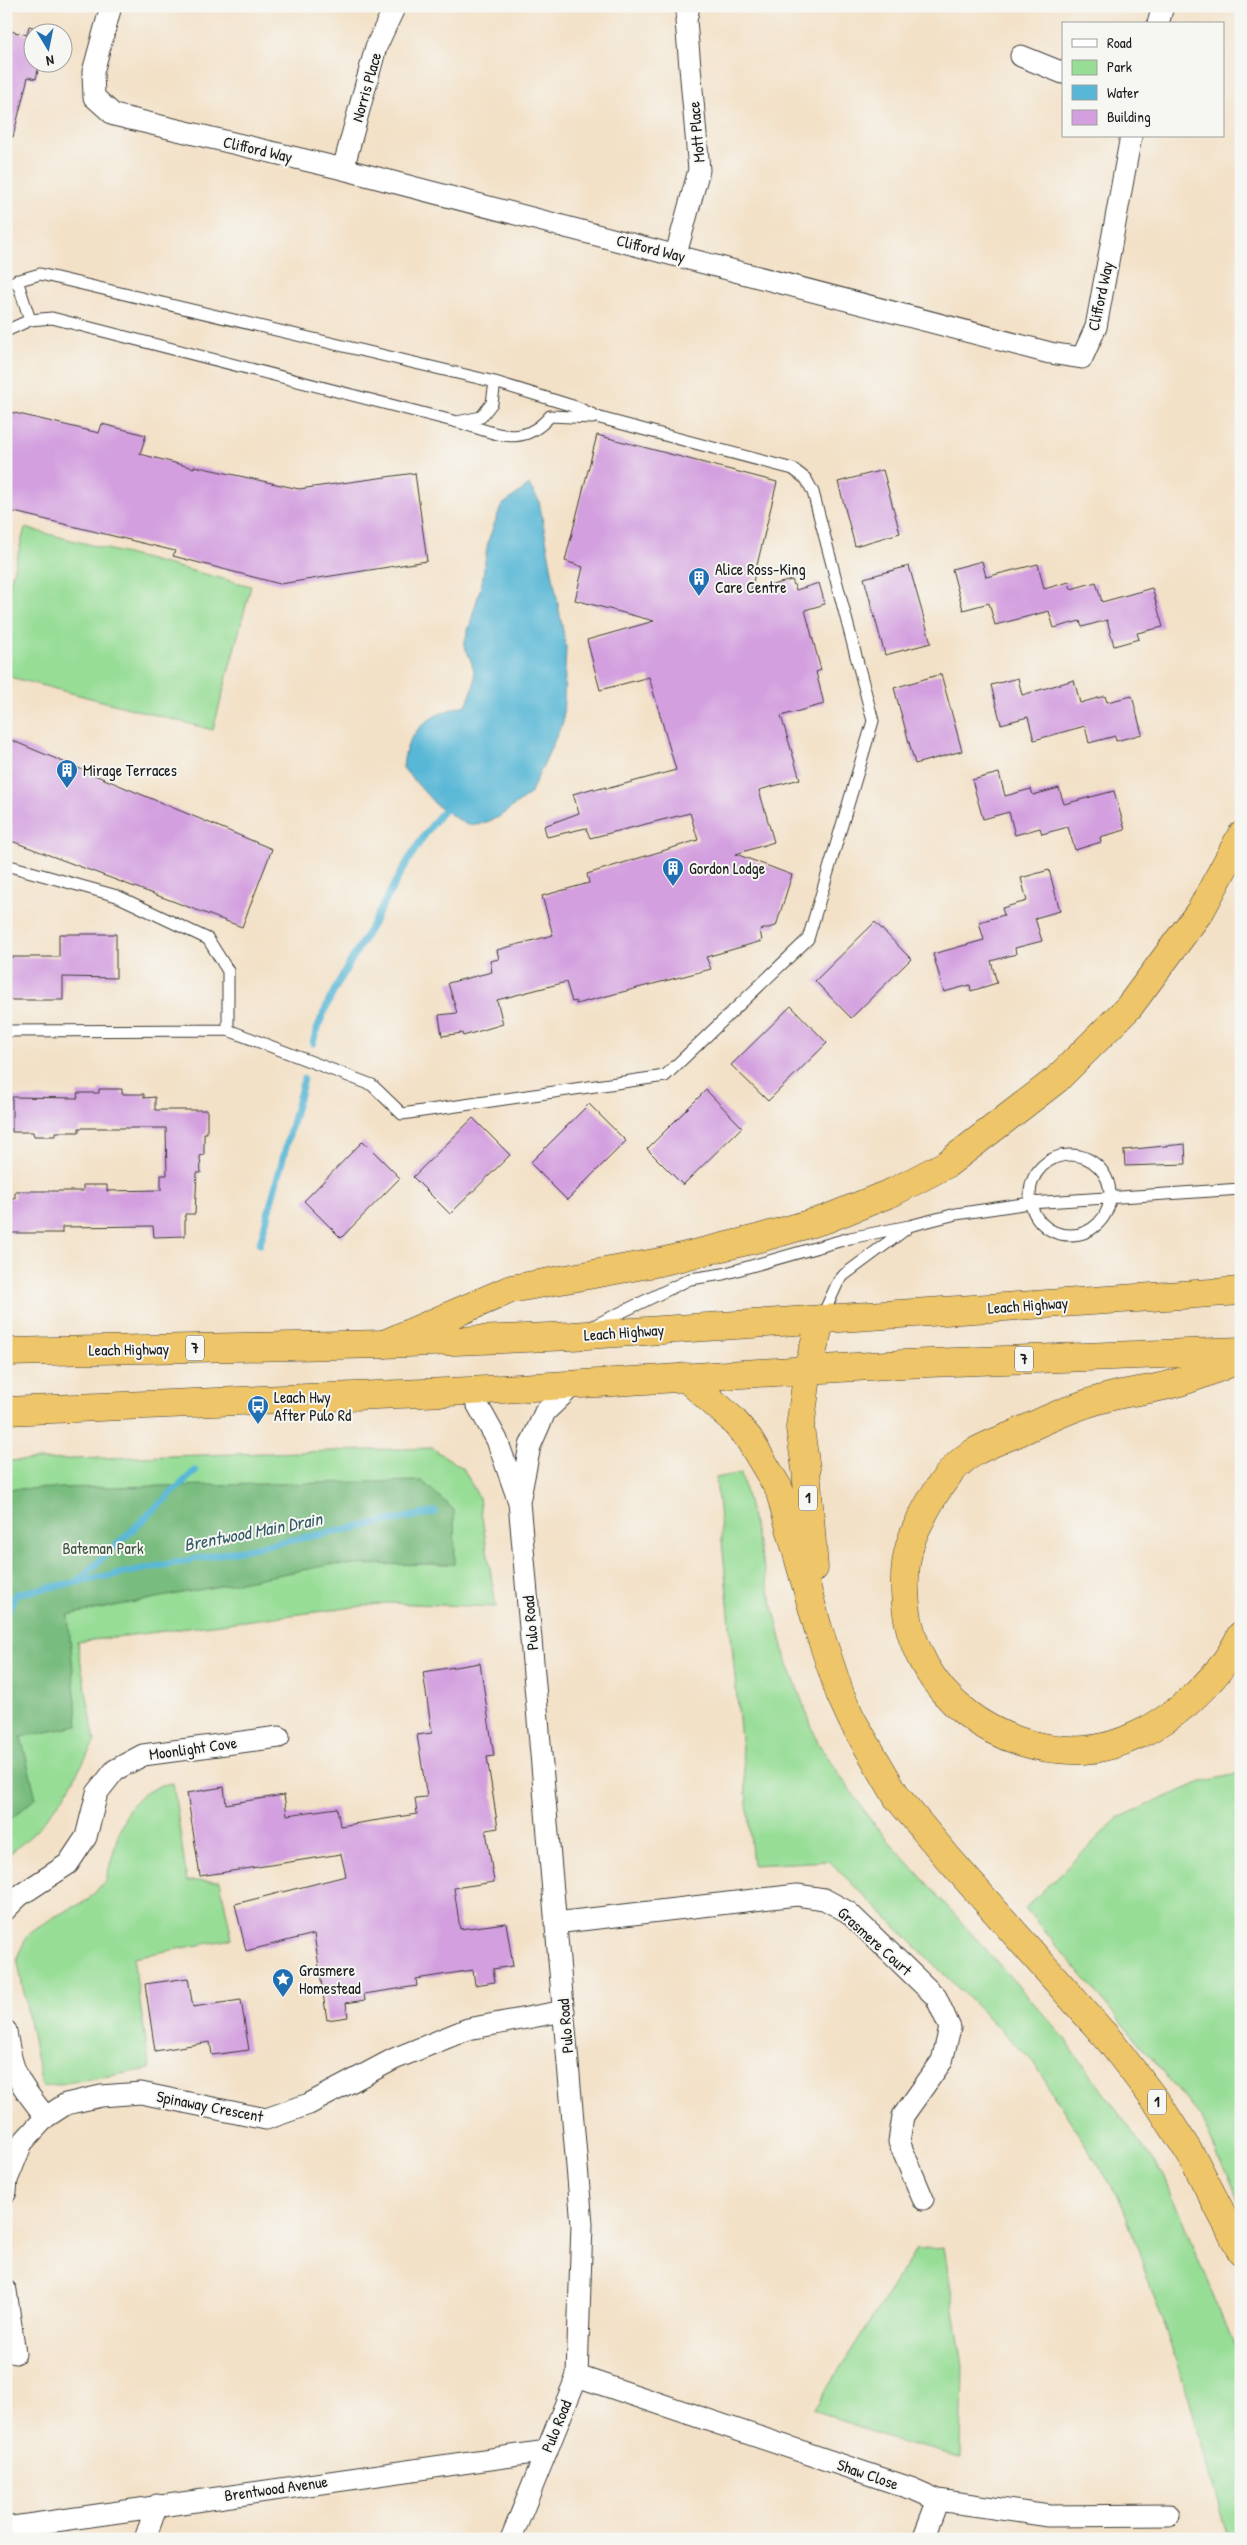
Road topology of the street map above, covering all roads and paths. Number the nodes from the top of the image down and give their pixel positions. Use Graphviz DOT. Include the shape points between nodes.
graph roads {
  1 [pos="111,6"];
  2 [pos="394,6"];
  3 [pos="690,6"];
  4 [pos="1163,6"];
  5 [pos="1159,22"];
  6 [pos="1021,56"];
  7 [pos="1062,72"];
  8 [pos="1131,138"];
  9 [pos="343,169"];
  10 [pos="676,254"];
  11 [pos="12,282"];
  12 [pos="30,320"];
  13 [pos="6,332"];
  14 [pos="495,382"];
  15 [pos="600,418"];
  16 [pos="457,422"];
  17 [pos="1241,836"];
  18 [pos="6,865"];
  19 [pos="228,1030"];
  20 [pos="6,1031"];
  21 [pos="1241,1189"];
  22 [pos="1110,1197"];
  23 [pos="1030,1203"];
  24 [pos="909,1226"];
  25 [pos="1241,1291"];
  26 [pos="821,1320"];
  27 [pos="572,1336"];
  28 [pos="384,1344"];
  29 [pos="1241,1351"];
  30 [pos="6,1352"];
  31 [pos="1241,1358"];
  32 [pos="808,1368"];
  33 [pos="685,1377"];
  34 [pos="573,1385"];
  35 [pos="470,1391"];
  36 [pos="6,1411"];
  37 [pos="519,1502"];
  38 [pos="818,1628"];
  39 [pos="1241,1635"];
  40 [pos="279,1737"];
  41 [pos="6,1909"];
  42 [pos="555,1922"];
  43 [pos="564,2011"];
  44 [pos="6,2031"];
  45 [pos="46,2117"];
  46 [pos="6,2192"];
  47 [pos="923,2199"];
  48 [pos="1241,2251"];
  49 [pos="6,2291"];
  50 [pos="15,2353"];
  51 [pos="577,2376"];
  52 [pos="547,2451"];
  53 [pos="938,2500"];
  54 [pos="157,2505"];
  55 [pos="1169,2515"];
  56 [pos="6,2528"];
  57 [pos="145,2539"];
  58 [pos="511,2539"];
  59 [pos="923,2539"];
  1 -- 9 [label="street, Clifford Way" via="93,72 94,97 114,115"];
  2 -- 9 [label="street, Norris Place" via="376,47"];
  3 -- 10 [label="street, Mott Place" via="686,21 699,170"];
  4 -- 5 [label="street"];
  6 -- 7 [label="street"];
  8 -- 10 [label="street, Clifford Way" via="1096,327 1082,358"];
  9 -- 10 [label="street, Clifford Way"];
  11 -- 12 [label="lane"];
  11 -- 14 [label="lane" via="40,274"];
  12 -- 13 [label="lane"];
  12 -- 16 [label="lane" via="52,318"];
  14 -- 15 [label="lane" via="576,407"];
  14 -- 16 [label="lane" via="492,403 481,417"];
  15 -- 16 [label="lane" via="550,416 538,430 521,436"];
  15 -- 19 [label="lane" via="783,465 801,473 813,492 873,721 808,939 665,1076 402,1114 372,1085"];
  17 -- 28 [label="highway" via="1202,910 1129,1007 1056,1080 946,1164 893,1192 826,1219 660,1262 511,1290"];
  18 -- 19 [label="lane" via="117,896 208,939 228,971"];
  19 -- 20 [label="lane"];
  21 -- 22 [label="lane"];
  22 -- 23 [label="lane"];
  22 -- 23 [label="lane" via="1108,1210 1101,1221 1079,1235 1054,1232 1043,1225 1034,1215"];
  22 -- 23 [label="lane" via="1108,1184 1093,1162 1067,1155 1042,1166 1034,1177"];
  23 -- 24 [label="lane" via="956,1214"];
  24 -- 26 [label="lane" via="844,1275"];
  24 -- 27 [label="lane" via="690,1279"];
  25 -- 26 [label="highway, Leach Highway / 7"];
  26 -- 27 [label="highway, Leach Highway / 7"];
  26 -- 32 [label="highway, 1"];
  27 -- 28 [label="highway, Leach Highway / 7"];
  28 -- 30 [label="highway, Leach Highway / 7"];
  29 -- 32 [label="highway, 7"];
  31 -- 39 [label="highway" via="1176,1384 1110,1396 1059,1412 971,1453 936,1490 912,1536 904,1577 908,1618 919,1655 941,1690 974,1720 1012,1740 1049,1749 1086,1750 1133,1738 1174,1714 1210,1682"];
  32 -- 33 [label="highway, 7"];
  32 -- 38 [label="highway, 1" via="800,1428"];
  33 -- 34 [label="highway, 7"];
  33 -- 38 [label="highway" via="739,1426 779,1489"];
  34 -- 35 [label="highway, 7"];
  34 -- 37 [label="street, Pulo Road" via="545,1412 530,1446"];
  35 -- 36 [label="highway, 7"];
  35 -- 37 [label="street, Pulo Road" via="497,1440"];
  37 -- 42 [label="street, Pulo Road"];
  38 -- 48 [label="highway, 1" via="852,1720 897,1796 1098,2027 1159,2105 1194,2160"];
  40 -- 41 [label="street, Moonlight Cove" via="143,1755 115,1770 97,1793 86,1837 68,1864 19,1896"];
  42 -- 43 [label="street, Pulo Road"];
  42 -- 47 [label="street, Grasmere Court" via="797,1895 824,1899 848,1912 936,1997 950,2028 942,2061 903,2116 899,2142"];
  43 -- 45 [label="street, Spinaway Crescent" via="468,2029 394,2059 309,2104 266,2119 141,2093 101,2096 66,2104"];
  43 -- 51 [label="street, Pulo Road" via="582,2224"];
  44 -- 45 [label="street" via="10,2062 23,2089"];
  45 -- 46 [label="street, Spinaway Crescent" via="22,2143"];
  49 -- 50 [label="street"];
  51 -- 52 [label="street, Pulo Road"];
  51 -- 53 [label="street, Shaw Close"];
  52 -- 54 [label="street, Brentwood Avenue"];
  52 -- 58 [label="street, Pulo Road"];
  53 -- 55 [label="street, Shaw Close" via="1049,2516"];
  53 -- 59 [label="street"];
  54 -- 56 [label="street, Brentwood Avenue"];
  54 -- 57 [label="street"];
}
